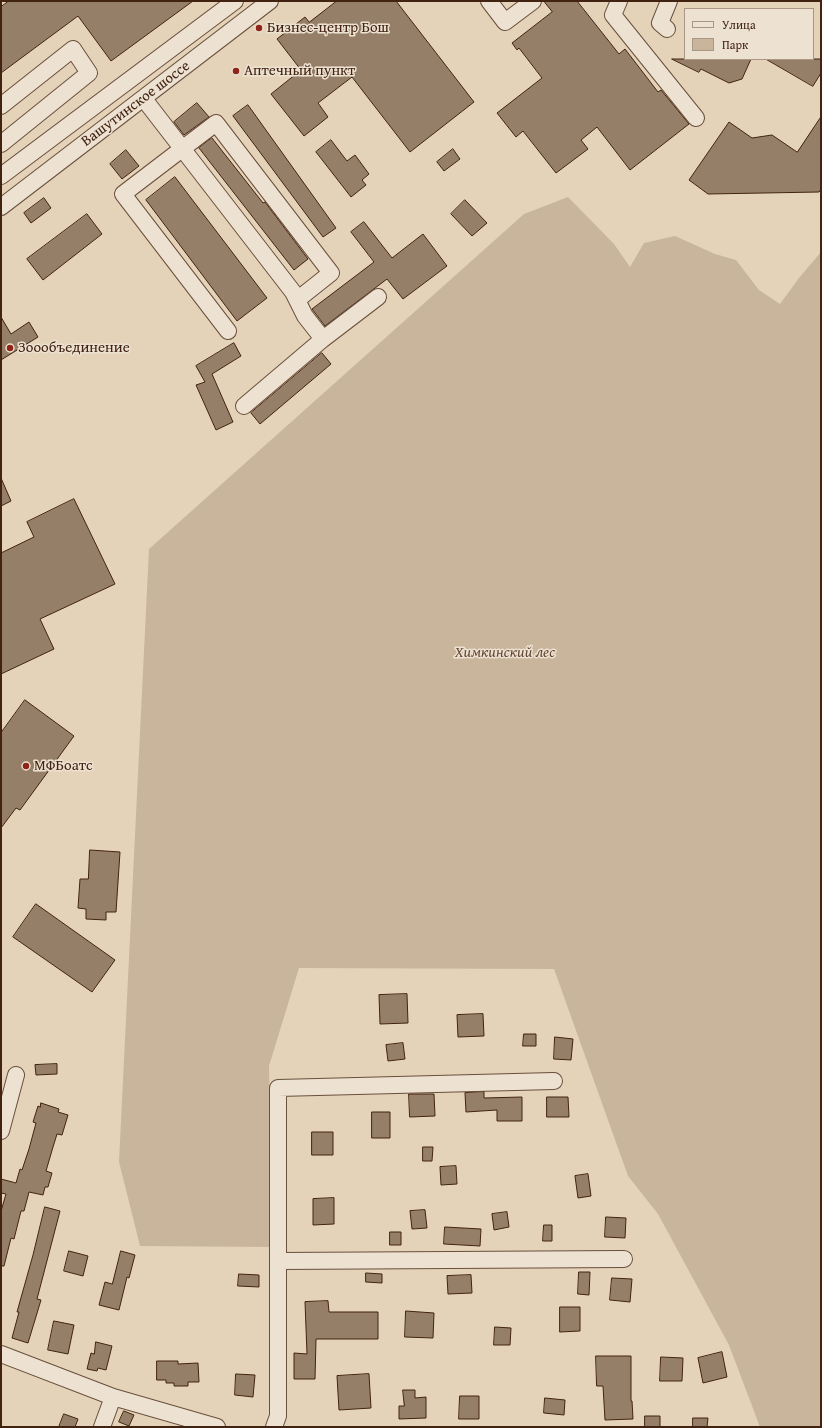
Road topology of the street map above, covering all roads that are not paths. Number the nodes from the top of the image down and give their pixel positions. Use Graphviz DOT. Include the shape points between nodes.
graph roads {
  1 [pos="235,1"];
  2 [pos="270,1"];
  3 [pos="489,1"];
  4 [pos="533,1"];
  5 [pos="620,1"];
  6 [pos="669,1"];
  7 [pos="667,29"];
  8 [pos="144,99"];
  9 [pos="1,106"];
  10 [pos="696,118"];
  11 [pos="1,144"];
  12 [pos="183,149"];
  13 [pos="1,176"];
  14 [pos="1,207"];
  15 [pos="378,297"];
  16 [pos="297,300"];
  17 [pos="228,331"];
  18 [pos="323,339"];
  19 [pos="244,406"];
  20 [pos="16,1075"];
  21 [pos="554,1081"];
  22 [pos="1,1131"];
  23 [pos="624,1259"];
  24 [pos="278,1261"];
  25 [pos="1,1354"];
  26 [pos="113,1397"];
  27 [pos="208,1426"];
  28 [pos="102,1427"];
  29 [pos="274,1427"];
  1 -- 13 [label="street"];
  2 -- 8 [label="street, Вашутинское шоссе"];
  3 -- 4 [label="street" via="505,22"];
  5 -- 10 [label="street" via="613,15"];
  6 -- 7 [label="street" via="660,23"];
  8 -- 12 [label="street"];
  8 -- 14 [label="street, Вашутинское шоссе"];
  9 -- 11 [label="street" via="73,49 89,73"];
  12 -- 16 [label="street"];
  12 -- 16 [label="street" via="216,123 331,273"];
  12 -- 17 [label="street" via="123,194"];
  15 -- 18 [label="street"];
  16 -- 18 [label="street" via="305,316"];
  18 -- 19 [label="street"];
  20 -- 22 [label="street"];
  21 -- 24 [label="street" via="278,1088"];
  23 -- 24 [label="street"];
  24 -- 29 [label="street" via="278,1416"];
  25 -- 26 [label="street"];
  26 -- 27 [label="street"];
  26 -- 28 [label="street"];
}
